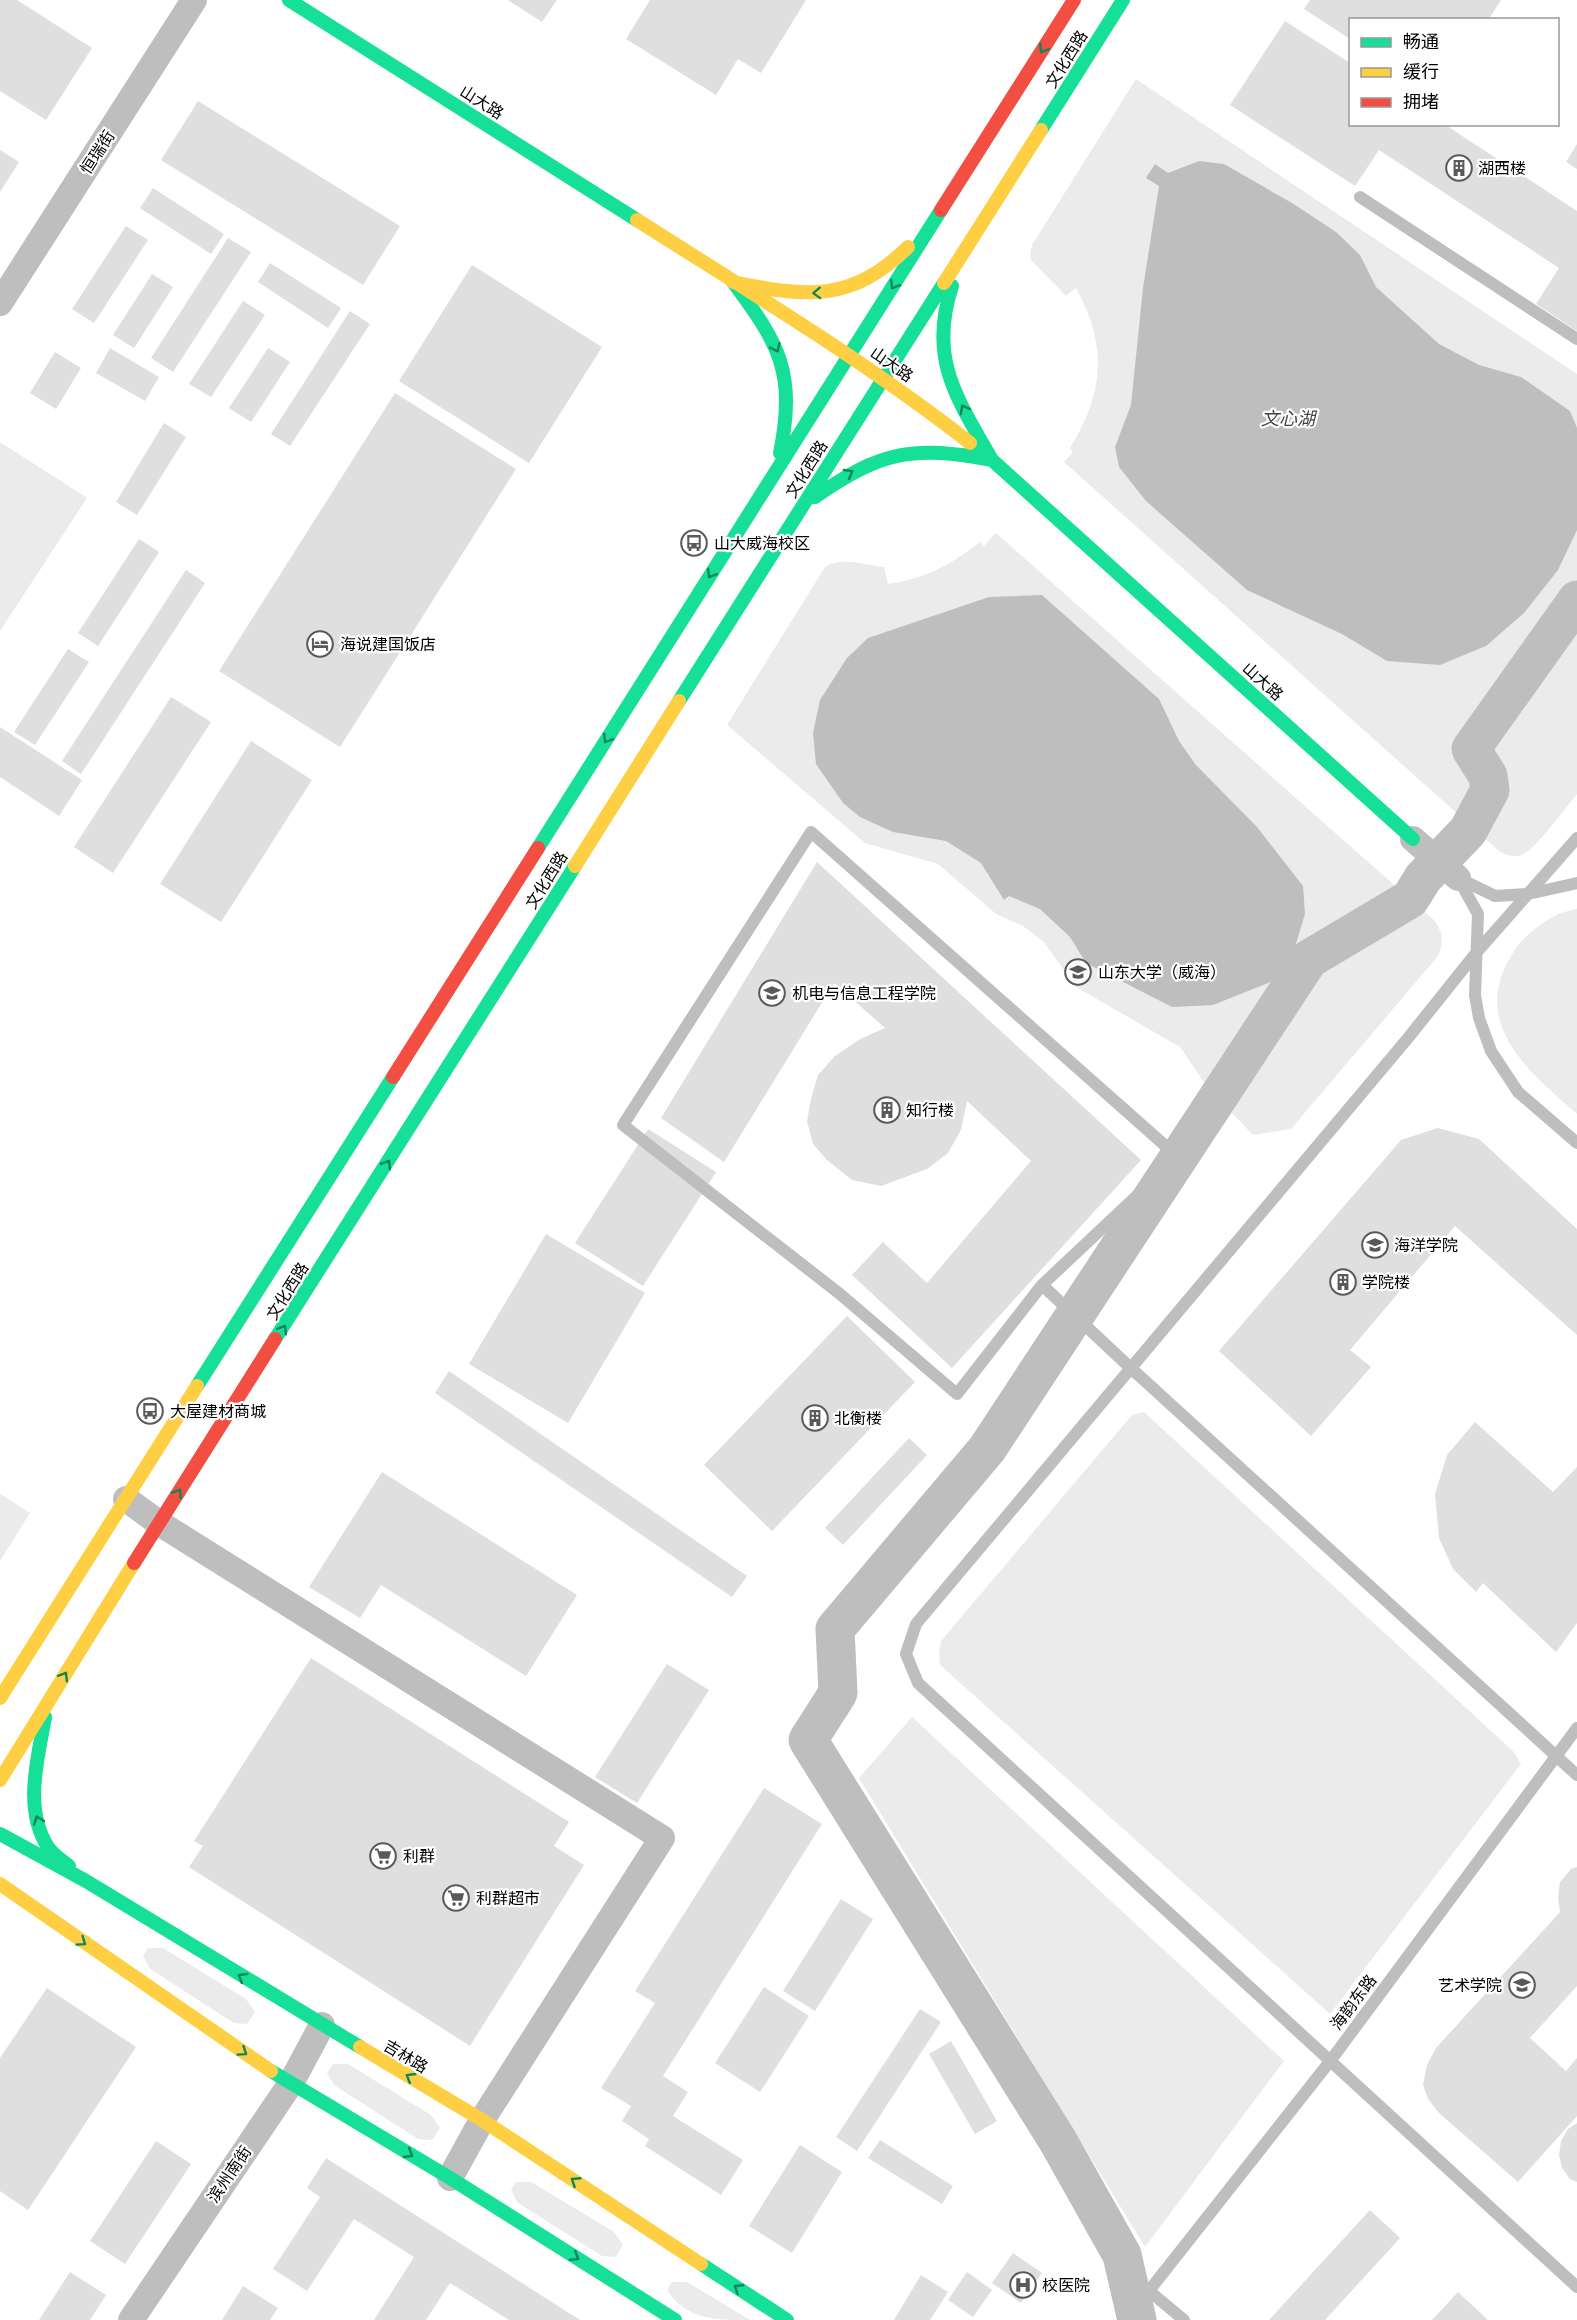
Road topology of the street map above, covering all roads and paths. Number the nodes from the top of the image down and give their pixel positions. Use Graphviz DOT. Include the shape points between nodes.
graph roads {
  1 [pos="194,0"];
  2 [pos="289,0"];
  3 [pos="1074,0"];
  4 [pos="1123,0"];
  5 [pos="1360,197"];
  6 [pos="946,203"];
  7 [pos="976,231"];
  8 [pos="733,282"];
  9 [pos="0,303"];
  10 [pos="1577,339"];
  11 [pos="850,355"];
  12 [pos="883,378"];
  13 [pos="992,460"];
  14 [pos="763,492"];
  15 [pos="802,507"];
  16 [pos="1577,838"];
  17 [pos="1413,839"];
  18 [pos="1458,878"];
  19 [pos="1574,883"];
  20 [pos="1527,894"];
  21 [pos="1504,922"];
  22 [pos="1476,953"];
  23 [pos="1475,994"];
  24 [pos="1577,1143"];
  25 [pos="1042,1285"];
  26 [pos="1134,1371"];
  27 [pos="126,1499"];
  28 [pos="159,1523"];
  29 [pos="14,1676"];
  30 [pos="0,1685"];
  31 [pos="0,1698"];
  32 [pos="48,1701"];
  33 [pos="1577,1728"];
  34 [pos="1556,1756"];
  35 [pos="1577,1775"];
  36 [pos="0,1780"];
  37 [pos="0,1834"];
  38 [pos="86,1881"];
  39 [pos="0,1884"];
  40 [pos="0,1902"];
  41 [pos="53,1921"];
  42 [pos="322,2025"];
  43 [pos="1330,2060"];
  44 [pos="291,2083"];
  45 [pos="482,2120"];
  46 [pos="450,2178"];
  47 [pos="1577,2287"];
  48 [pos="1148,2290"];
  49 [pos="131,2320"];
  50 [pos="675,2320"];
  51 [pos="787,2320"];
  52 [pos="1126,2320"];
  53 [pos="1171,2320"];
  54 [pos="1184,2320"];
  1 -- 9 [label="street, 恒瑞街"];
  2 -- 8 [label="main road, 山大路"];
  3 -- 6 [label="main road, 文化西路, one-way"];
  4 -- 7 [label="main road, 文化西路"];
  5 -- 10 [label="lane"];
  6 -- 8 [label="main road, one-way" via="904,252 858,285 834,292 795,294"];
  6 -- 11 [label="main road, 文化西路, one-way"];
  7 -- 12 [label="main road, 文化西路"];
  13 -- 7 [label="main road, one-way" via="949,378 940,332 947,297"];
  8 -- 11 [label="main road, 山大路"];
  8 -- 14 [label="main road, one-way" via="772,340 782,360 787,390 788,423"];
  11 -- 12 [label="main road, 山大路"];
  11 -- 14 [label="main road, 文化西路"];
  12 -- 13 [label="main road, 山大路"];
  12 -- 15 [label="main road, 文化西路"];
  15 -- 13 [label="main road, one-way" via="847,474 876,459 918,450 952,451"];
  13 -- 17 [label="main road, 山大路"];
  14 -- 27 [label="main road, 文化西路, one-way"];
  28 -- 15 [label="main road, 文化西路, one-way"];
  16 -- 20 [label="lane"];
  17 -- 18 [label="street"];
  18 -- 20 [label="lane" via="1495,896"];
  18 -- 22 [label="lane" via="1478,914"];
  19 -- 20 [label="lane"];
  19 -- 21 [label="lane" via="1534,899"];
  20 -- 21 [label="lane"];
  21 -- 22 [label="lane"];
  21 -- 23 [label="lane" via="1486,950"];
  22 -- 23 [label="lane"];
  22 -- 26 [label="lane"];
  23 -- 24 [label="lane" via="1491,1051 1518,1092"];
  25 -- 25 [label="lane" via="957,1394 840,1294 623,1125 811,832 1178,1157"];
  25 -- 26 [label="lane"];
  26 -- 34 [label="lane"];
  26 -- 43 [label="lane" via="916,1624 906,1654 918,1683"];
  27 -- 28 [label="street"];
  27 -- 29 [label="main road, 文化西路"];
  32 -- 28 [label="main road, 文化西路, one-way"];
  28 -- 45 [label="street" via="662,1838"];
  29 -- 30 [label="main road"];
  29 -- 31 [label="main road, 文化西路"];
  32 -- 36 [label="main road, 文化西路"];
  38 -- 32 [label="main road, one-way" via="48,1847 34,1813"];
  33 -- 34 [label="lane, 海韵东路"];
  34 -- 35 [label="lane"];
  34 -- 43 [label="lane, 海韵东路"];
  37 -- 38 [label="main road, 吉林路"];
  42 -- 38 [label="main road, 吉林路, one-way"];
  39 -- 41 [label="main road"];
  40 -- 41 [label="main road"];
  41 -- 44 [label="main road, one-way"];
  42 -- 44 [label="street, 滨州南街"];
  45 -- 42 [label="main road, 吉林路, one-way"];
  43 -- 47 [label="lane"];
  43 -- 48 [label="lane, 海韵东路"];
  44 -- 46 [label="main road, one-way"];
  44 -- 49 [label="street, 滨州南街"];
  45 -- 46 [label="street"];
  51 -- 45 [label="main road, 吉林路, one-way"];
  46 -- 50 [label="main road, one-way"];
  48 -- 52 [label="lane, 海韵东路"];
  48 -- 53 [label="lane"];
  48 -- 54 [label="lane"];
}
